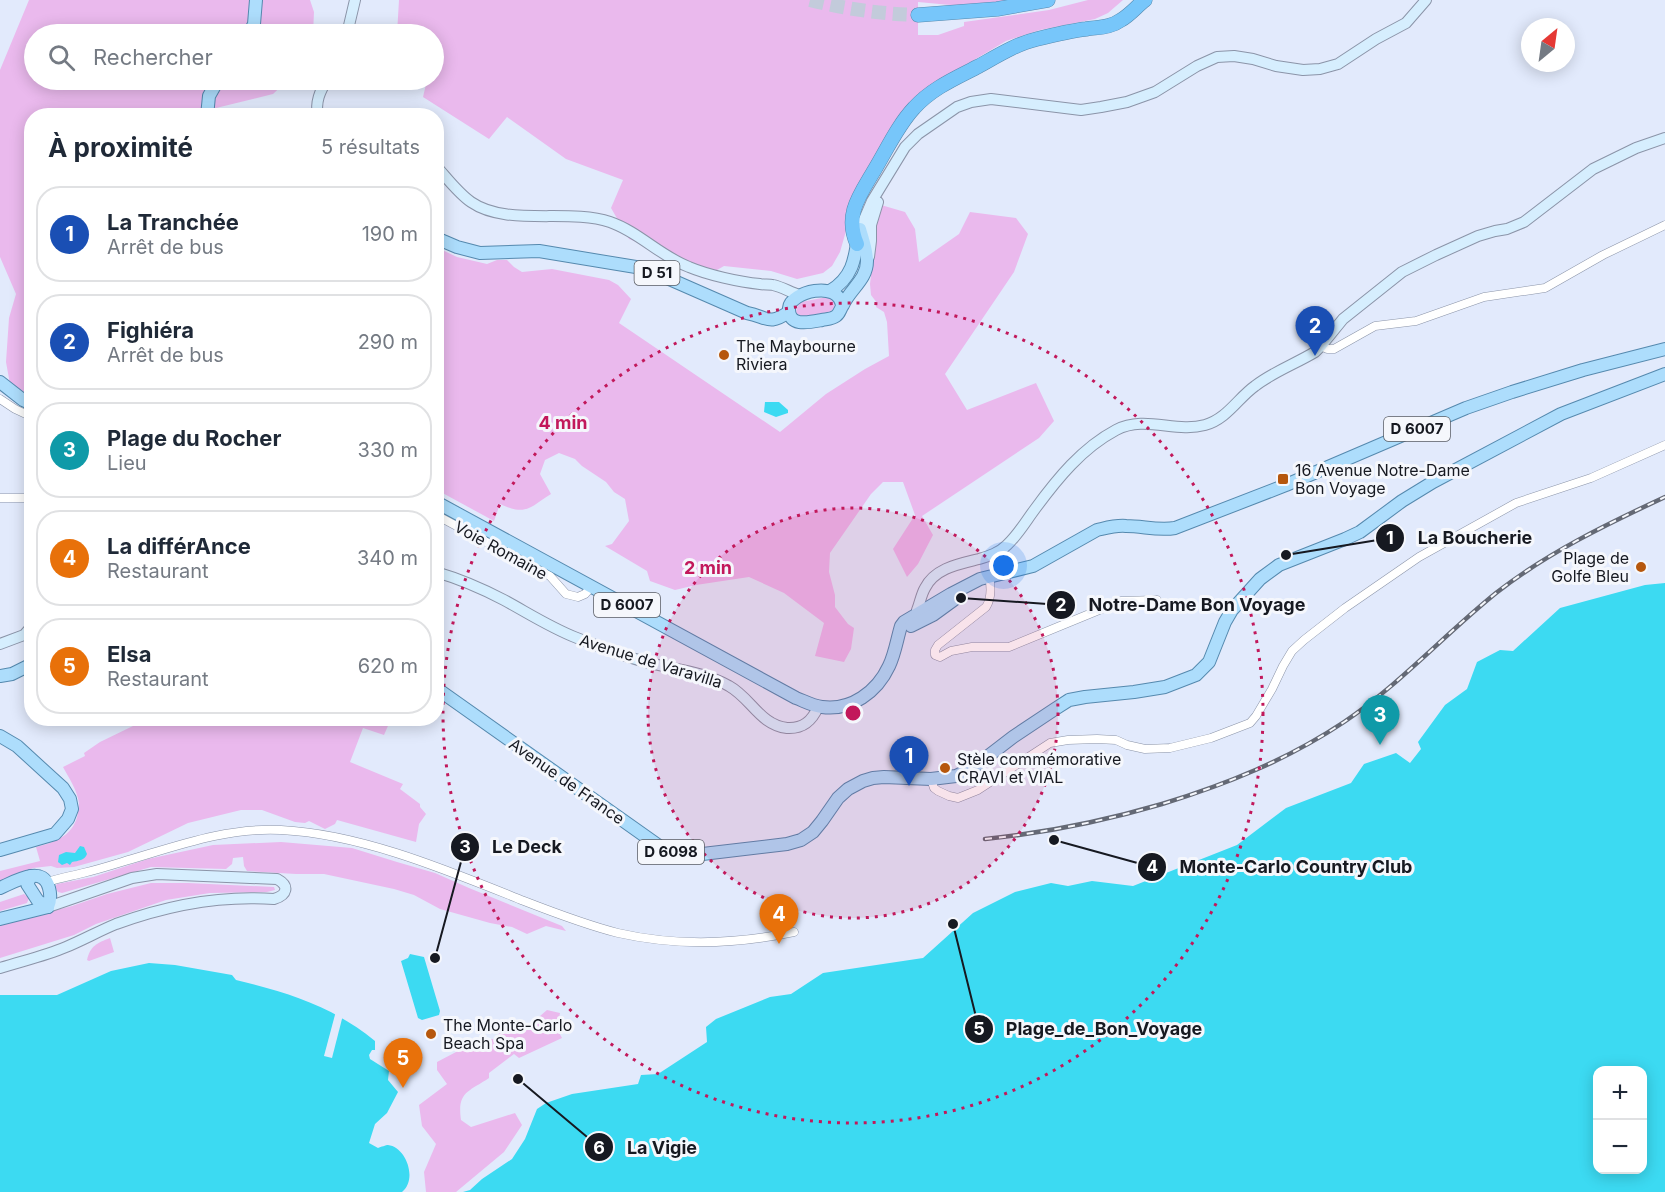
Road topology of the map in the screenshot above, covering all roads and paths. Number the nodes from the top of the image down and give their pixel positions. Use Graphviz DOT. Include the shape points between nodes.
graph roads {
  1 [pos="256,0"];
  2 [pos="355,0"];
  3 [pos="1048,0"];
  4 [pos="1132,0"];
  5 [pos="1145,0"];
  6 [pos="1426,0"];
  7 [pos="918,15"];
  8 [pos="254,24"];
  9 [pos="349,24"];
  10 [pos="1086,29"];
  11 [pos="212,90"];
  12 [pos="322,90"];
  13 [pos="208,108"];
  14 [pos="317,108"];
  15 [pos="1665,138"];
  16 [pos="444,175"];
  17 [pos="882,187"];
  18 [pos="861,193"];
  19 [pos="1665,225"];
  20 [pos="860,229"];
  21 [pos="444,241"];
  22 [pos="857,244"];
  23 [pos="867,262"];
  24 [pos="760,284"];
  25 [pos="830,291"];
  26 [pos="799,296"];
  27 [pos="842,306"];
  28 [pos="789,309"];
  29 [pos="747,312"];
  30 [pos="798,322"];
  31 [pos="1322,346"];
  32 [pos="1665,349"];
  33 [pos="1665,374"];
  34 [pos="0,382"];
  35 [pos="0,399"];
  36 [pos="24,399"];
  37 [pos="24,413"];
  38 [pos="1665,445"];
  39 [pos="0,498"];
  40 [pos="24,498"];
  41 [pos="444,506"];
  42 [pos="444,519"];
  43 [pos="444,575"];
  44 [pos="989,576"];
  45 [pos="592,586"];
  46 [pos="1157,600"];
  47 [pos="924,611"];
  48 [pos="24,635"];
  49 [pos="0,644"];
  50 [pos="24,668"];
  51 [pos="0,676"];
  52 [pos="444,694"];
  53 [pos="819,707"];
  54 [pos="0,736"];
  55 [pos="930,779"];
  56 [pos="0,850"];
  57 [pos="31,876"];
  58 [pos="49,886"];
  59 [pos="0,888"];
  60 [pos="33,893"];
  61 [pos="0,896"];
  62 [pos="69,900"];
  63 [pos="48,906"];
  64 [pos="23,913"];
  65 [pos="0,920"];
  66 [pos="794,932"];
  67 [pos="0,968"];
  1 -- 8 [label="main road"];
  2 -- 9 [label="street"];
  3 -- 7 [label="highway" via="980,12"];
  4 -- 10 [label="highway" via="1119,13"];
  5 -- 10 [label="highway" via="1114,24"];
  6 -- 17 [label="street" via="1406,23 1338,64 1320,69 1217,57 1155,92 1101,107 1081,110 991,99 964,104 910,140"];
  10 -- 18 [label="highway" via="1022,44 936,89 905,119"];
  11 -- 13 [label="main road"];
  12 -- 14 [label="street"];
  15 -- 31 [label="street" via="1593,169 1524,222 1478,236 1402,272 1344,319"];
  16 -- 24 [label="street" via="473,204 496,213 609,222 686,266"];
  17 -- 20 [label="street"];
  17 -- 23 [label="street" via="871,225"];
  18 -- 20 [label="highway"];
  18 -- 22 [label="highway" via="852,216"];
  19 -- 31 [label="street" via="1545,288 1484,297 1416,321 1375,326 1334,349"];
  20 -- 22 [label="main road"];
  20 -- 23 [label="main road"];
  21 -- 29 [label="main road, D 51" via="472,252 539,251 642,268"];
  22 -- 25 [label="main road" via="848,274"];
  23 -- 27 [label="main road" via="862,279"];
  24 -- 26 [label="street" via="774,285"];
  24 -- 28 [label="street" via="782,295"];
  25 -- 26 [label="main road"];
  25 -- 27 [label="main road" via="839,296"];
  26 -- 28 [label="main road"];
  27 -- 30 [label="main road" via="831,318"];
  28 -- 29 [label="main road, D 51" via="776,320"];
  28 -- 30 [label="main road"];
  29 -- 30 [label="main road, D 51" via="779,326"];
  31 -- 47 [label="street" via="1254,386 1215,422 1185,428 1149,423 1117,429 1079,456 1007,546 994,554 943,569 931,579 924,589"];
  32 -- 44 [label="main road, D 6007" via="1583,370 1466,408 1175,528 1108,527 1033,566"];
  33 -- 55 [label="main road, D 6098" via="1561,414 1402,501 1360,532 1273,568 1232,610 1209,662 1196,675 1165,687 1070,700 974,767 956,776"];
  34 -- 36 [label="main road"];
  35 -- 37 [label="street"];
  38 -- 55 [label="street" via="1591,478 1516,504 1419,557 1353,602 1292,651 1250,723 1170,748 1144,749 1097,739 1050,743 978,790 958,798 938,791"];
  39 -- 40 [label="street"];
  41 -- 45 [label="main road, D 6007"];
  42 -- 45 [label="street, Voie Romaine" via="550,576 566,594 578,597"];
  43 -- 53 [label="street, Avenue de Varavilla" via="504,600 574,637 730,686 773,724 799,727 808,723"];
  44 -- 46 [label="street" via="986,607 938,645 935,655 940,657 972,647 1009,647 1121,601"];
  44 -- 47 [label="main road, D 6007"];
  45 -- 53 [label="main road, D 6007"];
  47 -- 53 [label="main road, D 6007" via="898,636 890,665 867,694 840,707"];
  48 -- 49 [label="street"];
  50 -- 51 [label="main road"];
  52 -- 55 [label="main road, Avenue de France / D 6098" via="659,846 682,855 801,840 822,821 838,798 863,781 884,777"];
  54 -- 56 [label="main road" via="17,746 63,788 72,809 55,834"];
  57 -- 58 [label="main road" via="40,876"];
  57 -- 59 [label="main road"];
  57 -- 60 [label="main road" via="27,884"];
  58 -- 62 [label="street" via="58,899"];
  58 -- 63 [label="main road"];
  58 -- 66 [label="street" via="63,877 228,833 280,830 374,846 619,933 672,941 734,941"];
  60 -- 61 [label="main road" via="21,887"];
  60 -- 63 [label="main road"];
  60 -- 64 [label="main road" via="34,904"];
  62 -- 63 [label="street"];
  62 -- 67 [label="street" via="132,878 157,874 277,879 286,887 281,897 274,899 223,899 160,910 64,948"];
  63 -- 64 [label="main road"];
  64 -- 65 [label="main road"];
}
